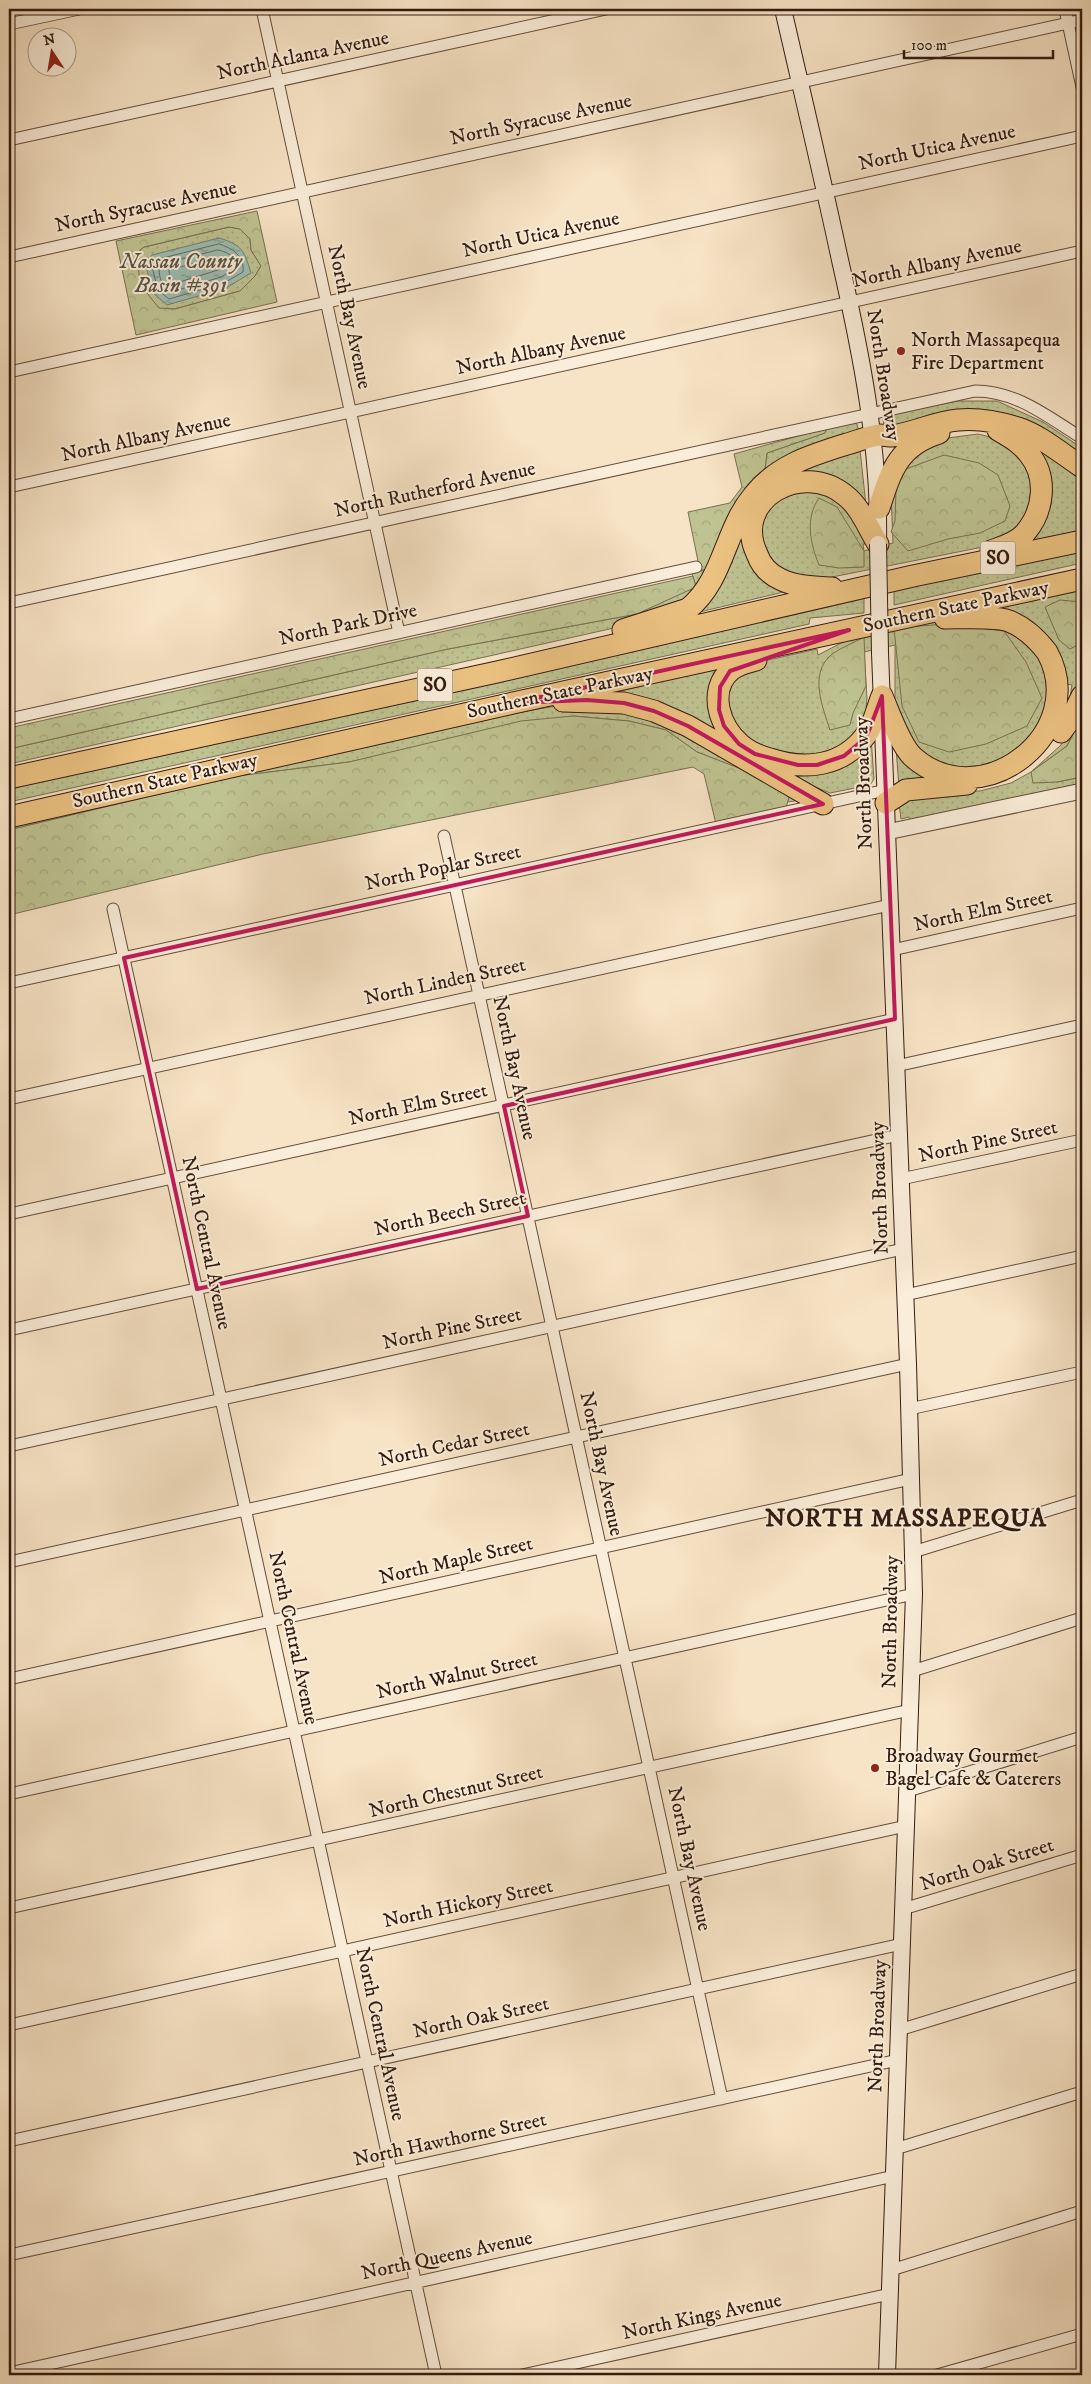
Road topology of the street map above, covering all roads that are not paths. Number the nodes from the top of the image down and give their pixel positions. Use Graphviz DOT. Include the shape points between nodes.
graph roads {
  1 [pos="79,9"];
  2 [pos="262,9"];
  3 [pos="606,9"];
  4 [pos="783,9"];
  5 [pos="1065,9"];
  6 [pos="31,14"];
  7 [pos="1082,20"];
  8 [pos="1068,23"];
  9 [pos="9,24"];
  10 [pos="278,81"];
  11 [pos="800,82"];
  12 [pos="1082,87"];
  13 [pos="1082,136"];
  14 [pos="9,140"];
  15 [pos="302,192"];
  16 [pos="825,192"];
  17 [pos="1082,251"];
  18 [pos="9,256"];
  19 [pos="327,302"];
  20 [pos="850,302"];
  21 [pos="9,372"];
  22 [pos="351,412"];
  23 [pos="870,414"];
  24 [pos="874,436"];
  25 [pos="1082,438"];
  26 [pos="1082,467"];
  27 [pos="9,487"];
  28 [pos="879,508"];
  29 [pos="375,523"];
  30 [pos="1082,541"];
  31 [pos="878,544"];
  32 [pos="696,567"];
  33 [pos="913,576"];
  34 [pos="1082,579"];
  35 [pos="860,588"];
  36 [pos="9,604"];
  37 [pos="914,616"];
  38 [pos="849,630"];
  39 [pos="399,633"];
  40 [pos="497,672"];
  41 [pos="882,696"];
  42 [pos="1082,696"];
  43 [pos="513,702"];
  44 [pos="9,719"];
  45 [pos="9,778"];
  46 [pos="1082,791"];
  47 [pos="886,796"];
  48 [pos="823,804"];
  49 [pos="9,816"];
  50 [pos="887,832"];
  51 [pos="444,836"];
  52 [pos="455,885"];
  53 [pos="890,905"];
  54 [pos="1082,908"];
  55 [pos="113,909"];
  56 [pos="892,950"];
  57 [pos="124,958"];
  58 [pos="9,983"];
  59 [pos="479,995"];
  60 [pos="894,1019"];
  61 [pos="1082,1025"];
  62 [pos="896,1066"];
  63 [pos="148,1068"];
  64 [pos="9,1099"];
  65 [pos="504,1106"];
  66 [pos="899,1135"];
  67 [pos="1082,1140"];
  68 [pos="172,1178"];
  69 [pos="901,1179"];
  70 [pos="9,1214"];
  71 [pos="528,1216"];
  72 [pos="903,1249"];
  73 [pos="1082,1256"];
  74 [pos="197,1288"];
  75 [pos="905,1294"];
  76 [pos="552,1327"];
  77 [pos="9,1330"];
  78 [pos="908,1364"];
  79 [pos="1082,1372"];
  80 [pos="221,1399"];
  81 [pos="909,1409"];
  82 [pos="576,1437"];
  83 [pos="9,1446"];
  84 [pos="911,1479"];
  85 [pos="1082,1500"];
  86 [pos="246,1510"];
  87 [pos="600,1548"];
  88 [pos="913,1552"];
  89 [pos="9,1562"];
  90 [pos="914,1594"];
  91 [pos="1082,1618"];
  92 [pos="270,1621"];
  93 [pos="625,1658"];
  94 [pos="912,1671"];
  95 [pos="9,1679"];
  96 [pos="910,1710"];
  97 [pos="294,1731"];
  98 [pos="1082,1737"];
  99 [pos="650,1768"];
  100 [pos="908,1790"];
  101 [pos="9,1794"];
  102 [pos="906,1826"];
  103 [pos="318,1842"];
  104 [pos="1082,1855"];
  105 [pos="674,1878"];
  106 [pos="9,1908"];
  107 [pos="904,1910"];
  108 [pos="902,1944"];
  109 [pos="343,1951"];
  110 [pos="1082,1974"];
  111 [pos="698,1989"];
  112 [pos="9,2024"];
  113 [pos="899,2030"];
  114 [pos="898,2060"];
  115 [pos="367,2062"];
  116 [pos="1082,2092"];
  117 [pos="722,2099"];
  118 [pos="9,2141"];
  119 [pos="895,2149"];
  120 [pos="391,2172"];
  121 [pos="894,2176"];
  122 [pos="1082,2211"];
  123 [pos="9,2255"];
  124 [pos="891,2270"];
  125 [pos="415,2283"];
  126 [pos="890,2294"];
  127 [pos="1082,2334"];
  128 [pos="9,2374"];
  129 [pos="436,2375"];
  130 [pos="522,2375"];
  131 [pos="887,2375"];
  132 [pos="937,2375"];
  1 -- 6 [label="street"];
  2 -- 10 [label="street, North Bay Avenue"];
  3 -- 10 [label="street, North Atlanta Avenue"];
  4 -- 11 [label="main road, North Broadway"];
  5 -- 8 [label="street"];
  6 -- 9 [label="street"];
  7 -- 8 [label="street, North Syracuse Avenue"];
  8 -- 11 [label="street, North Syracuse Avenue"];
  8 -- 12 [label="street"];
  10 -- 14 [label="street, North Atlanta Avenue"];
  10 -- 15 [label="street, North Bay Avenue"];
  11 -- 15 [label="street, North Syracuse Avenue"];
  11 -- 16 [label="main road, North Broadway"];
  13 -- 16 [label="street, North Utica Avenue"];
  15 -- 18 [label="street, North Syracuse Avenue"];
  15 -- 19 [label="street, North Bay Avenue"];
  16 -- 19 [label="street, North Utica Avenue"];
  16 -- 20 [label="main road, North Broadway"];
  17 -- 20 [label="street, North Albany Avenue"];
  19 -- 21 [label="street, North Utica Avenue"];
  19 -- 22 [label="street, North Bay Avenue"];
  20 -- 22 [label="street, North Albany Avenue"];
  20 -- 23 [label="main road, North Broadway"];
  22 -- 27 [label="street, North Albany Avenue"];
  22 -- 29 [label="street, North Bay Avenue"];
  23 -- 24 [label="main road, North Broadway"];
  23 -- 25 [label="street" via="988,391 1012,396 1028,404"];
  23 -- 29 [label="street, North Rutherford Avenue"];
  24 -- 26 [label="highway" via="891,436 957,420 982,420 1030,433"];
  24 -- 28 [label="main road, North Broadway"];
  24 -- 40 [label="highway" via="808,456 763,485 739,515 717,572 706,591 688,608"];
  28 -- 31 [label="main road, North Broadway"];
  28 -- 33 [label="highway" via="890,473 903,454 922,439 942,432 961,428 998,430 1016,441 1035,462 1042,488 1038,510 1025,534 1010,544"];
  29 -- 36 [label="street, North Rutherford Avenue"];
  29 -- 39 [label="street, North Bay Avenue"];
  30 -- 33 [label="highway, Southern State Parkway / SO"];
  31 -- 35 [label="highway" via="853,502 835,488 820,483 789,483 768,495 755,514 752,544 760,562 780,580 807,586"];
  31 -- 41 [label="main road, North Broadway, bridge"];
  32 -- 39 [label="street, North Park Drive"];
  33 -- 35 [label="highway, Southern State Parkway / SO"];
  34 -- 37 [label="highway, Southern State Parkway / SO"];
  35 -- 40 [label="highway, Southern State Parkway / SO"];
  37 -- 38 [label="highway, Southern State Parkway / SO"];
  37 -- 41 [label="highway" via="1007,620 1024,629 1040,643 1060,673 1063,691 1061,713 1046,743 1033,754 998,772 964,779 927,766 912,756"];
  38 -- 41 [label="highway" via="743,663 730,671 718,697 724,726 739,744 754,754 798,765 817,765 844,756 857,745 868,733"];
  38 -- 43 [label="highway, Southern State Parkway / SO"];
  39 -- 44 [label="street, North Park Drive"];
  40 -- 45 [label="highway, Southern State Parkway / SO"];
  41 -- 47 [label="main road, North Broadway"];
  42 -- 47 [label="highway" via="1056,739 1023,767 992,779 906,790"];
  43 -- 48 [label="highway" via="587,700 624,703 654,711 688,726"];
  43 -- 49 [label="highway, Southern State Parkway / SO"];
  46 -- 50 [label="street"];
  47 -- 48 [label="street, North Poplar Street"];
  47 -- 50 [label="main road, North Broadway"];
  48 -- 52 [label="street, North Poplar Street"];
  50 -- 53 [label="main road, North Broadway"];
  51 -- 52 [label="street, North Bay Avenue"];
  52 -- 57 [label="street, North Poplar Street"];
  52 -- 59 [label="street, North Bay Avenue"];
  53 -- 56 [label="main road, North Broadway"];
  53 -- 59 [label="street, North Linden Street"];
  54 -- 56 [label="street, North Elm Street"];
  55 -- 57 [label="street, North Central Avenue"];
  56 -- 60 [label="main road, North Broadway"];
  57 -- 58 [label="street, North Poplar Street"];
  57 -- 63 [label="street, North Central Avenue"];
  59 -- 63 [label="street, North Linden Street"];
  59 -- 65 [label="street, North Bay Avenue"];
  60 -- 62 [label="main road, North Broadway"];
  60 -- 65 [label="street, North Elm Street"];
  61 -- 62 [label="street"];
  62 -- 66 [label="main road, North Broadway"];
  63 -- 64 [label="street, North Linden Street"];
  63 -- 68 [label="street, North Central Avenue"];
  65 -- 68 [label="street, North Elm Street"];
  65 -- 71 [label="street, North Bay Avenue"];
  66 -- 69 [label="main road, North Broadway"];
  66 -- 71 [label="street, North Beech Street"];
  67 -- 69 [label="street, North Pine Street"];
  68 -- 70 [label="street, North Elm Street"];
  68 -- 74 [label="street, North Central Avenue"];
  69 -- 72 [label="main road, North Broadway"];
  71 -- 74 [label="street, North Beech Street"];
  71 -- 76 [label="street, North Bay Avenue"];
  72 -- 75 [label="main road, North Broadway"];
  72 -- 76 [label="street, North Pine Street"];
  73 -- 75 [label="street"];
  74 -- 77 [label="street, North Beech Street"];
  74 -- 80 [label="street, North Central Avenue"];
  75 -- 78 [label="main road, North Broadway"];
  76 -- 80 [label="street, North Pine Street"];
  76 -- 82 [label="street, North Bay Avenue"];
  78 -- 81 [label="main road, North Broadway"];
  78 -- 82 [label="street, North Cedar Street"];
  79 -- 81 [label="street"];
  80 -- 83 [label="street, North Pine Street"];
  80 -- 86 [label="street, North Central Avenue"];
  81 -- 84 [label="main road, North Broadway"];
  82 -- 86 [label="street, North Cedar Street"];
  82 -- 87 [label="street, North Bay Avenue"];
  84 -- 87 [label="street, North Maple Street"];
  84 -- 88 [label="main road, North Broadway"];
  85 -- 88 [label="street"];
  86 -- 89 [label="street, North Cedar Street"];
  86 -- 92 [label="street, North Central Avenue"];
  87 -- 92 [label="street, North Maple Street"];
  87 -- 93 [label="street, North Bay Avenue"];
  88 -- 90 [label="main road, North Broadway"];
  90 -- 93 [label="street, North Walnut Street"];
  90 -- 94 [label="main road, North Broadway"];
  91 -- 94 [label="street"];
  92 -- 95 [label="street, North Maple Street"];
  92 -- 97 [label="street, North Central Avenue"];
  93 -- 97 [label="street, North Walnut Street"];
  93 -- 99 [label="street, North Bay Avenue"];
  94 -- 96 [label="main road, North Broadway"];
  96 -- 99 [label="street, North Chestnut Street"];
  96 -- 100 [label="main road, North Broadway"];
  97 -- 101 [label="street, North Walnut Street"];
  97 -- 103 [label="street, North Central Avenue"];
  98 -- 100 [label="street"];
  99 -- 103 [label="street, North Chestnut Street"];
  99 -- 105 [label="street, North Bay Avenue"];
  100 -- 102 [label="main road, North Broadway"];
  102 -- 105 [label="street, North Hickory Street"];
  102 -- 107 [label="main road, North Broadway"];
  103 -- 106 [label="street, North Chestnut Street"];
  103 -- 109 [label="street, North Central Avenue"];
  104 -- 107 [label="street, North Oak Street"];
  105 -- 109 [label="street, North Hickory Street"];
  105 -- 111 [label="street, North Bay Avenue"];
  107 -- 108 [label="main road, North Broadway"];
  108 -- 111 [label="street, North Oak Street"];
  108 -- 113 [label="main road, North Broadway"];
  109 -- 112 [label="street, North Hickory Street"];
  109 -- 115 [label="street, North Central Avenue"];
  110 -- 113 [label="street"];
  111 -- 115 [label="street, North Oak Street"];
  111 -- 117 [label="street, North Bay Avenue"];
  113 -- 114 [label="main road, North Broadway"];
  114 -- 117 [label="street, North Hawthorne Street"];
  114 -- 119 [label="main road, North Broadway"];
  115 -- 118 [label="street, North Oak Street"];
  115 -- 120 [label="street, North Central Avenue"];
  116 -- 119 [label="street"];
  117 -- 120 [label="street, North Hawthorne Street"];
  119 -- 121 [label="main road, North Broadway"];
  120 -- 123 [label="street, North Hawthorne Street"];
  120 -- 125 [label="street, North Central Avenue"];
  121 -- 124 [label="main road, North Broadway"];
  121 -- 125 [label="street, North Queens Avenue"];
  122 -- 124 [label="street"];
  124 -- 126 [label="main road, North Broadway"];
  125 -- 128 [label="street, North Queens Avenue"];
  125 -- 129 [label="street, North Central Avenue"];
  126 -- 130 [label="street, North Kings Avenue"];
  126 -- 131 [label="main road, North Broadway"];
  127 -- 132 [label="street"];
}
